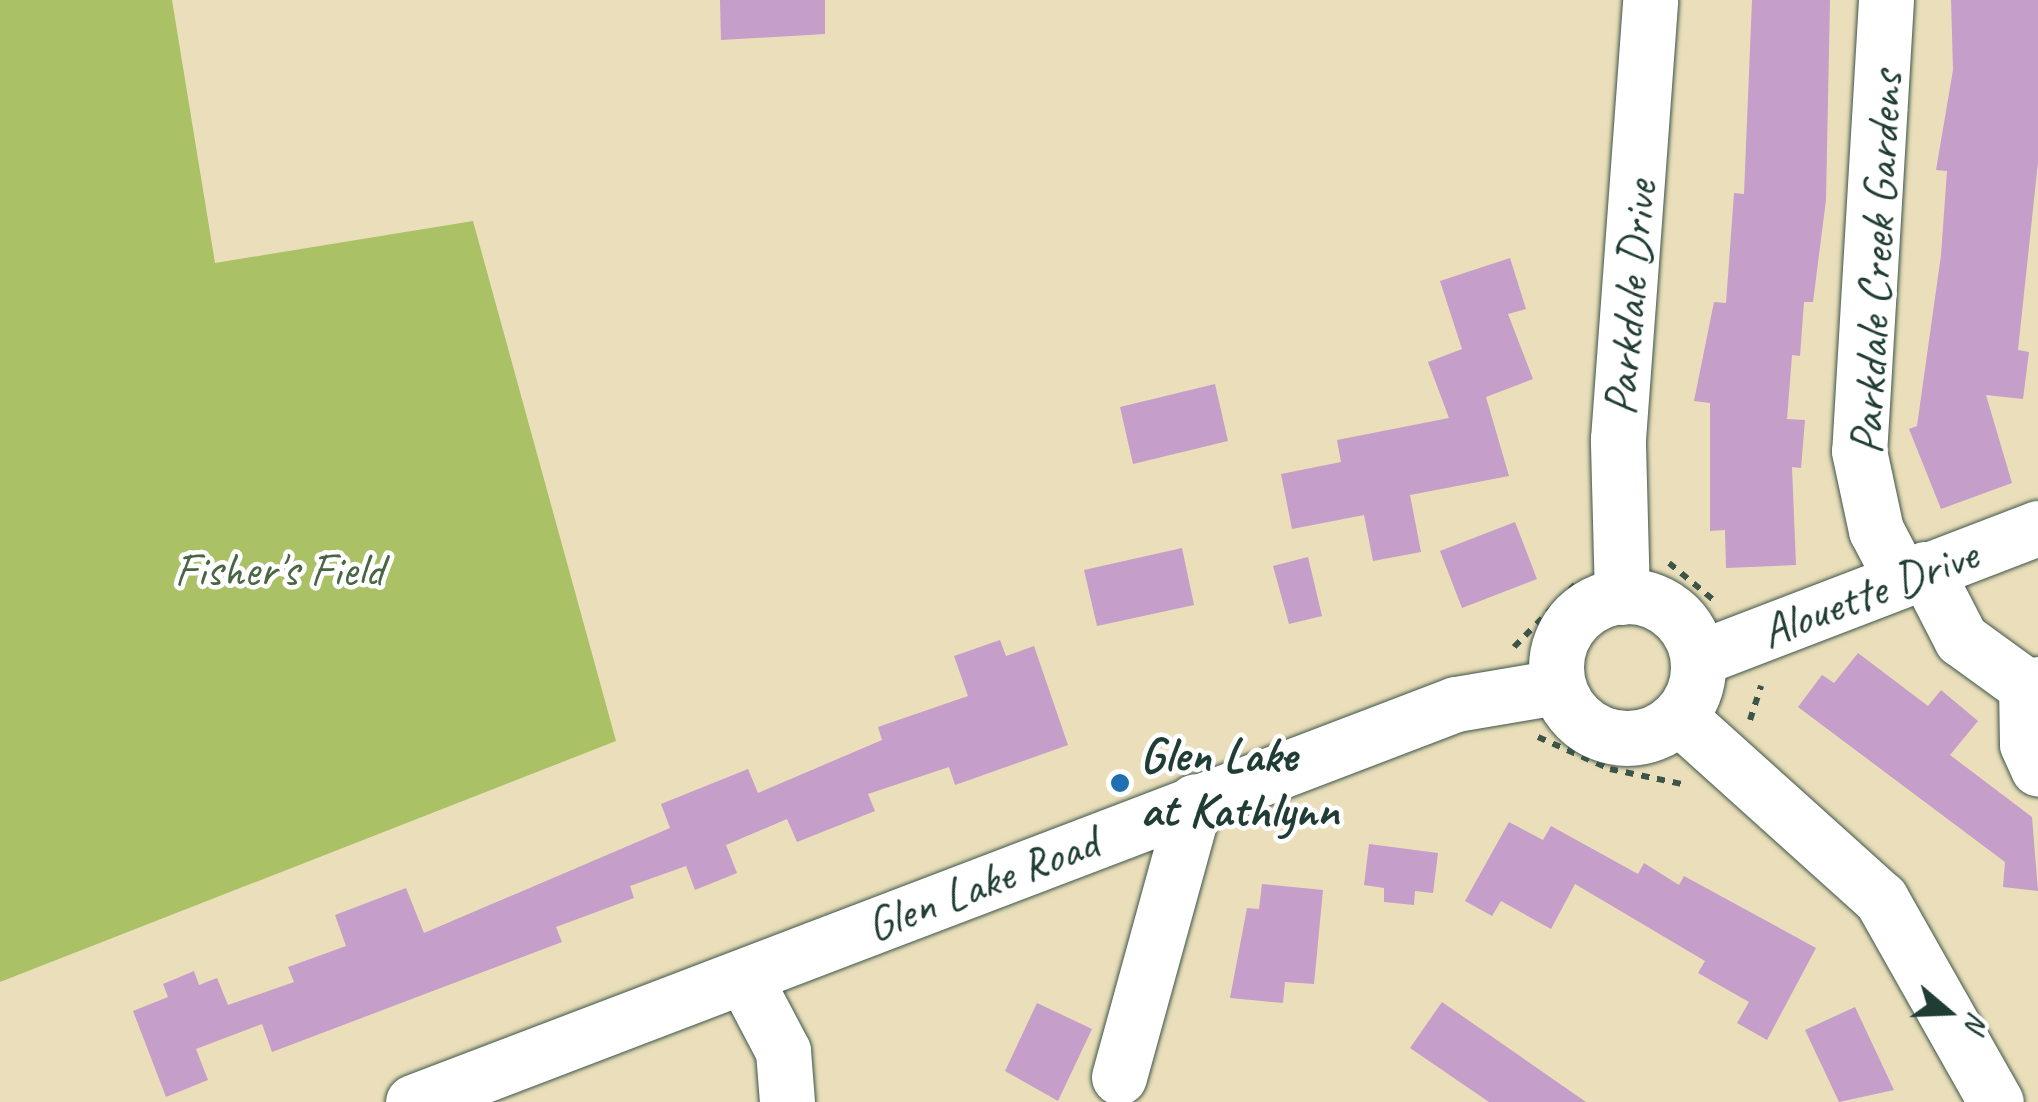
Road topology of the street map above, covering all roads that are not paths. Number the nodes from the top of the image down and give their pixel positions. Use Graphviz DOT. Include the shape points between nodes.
graph roads {
  1 [pos="1650,0"];
  2 [pos="1886,0"];
  3 [pos="2038,528"];
  4 [pos="1913,574"];
  5 [pos="1601,585"];
  6 [pos="1699,658"];
  7 [pos="2032,685"];
  8 [pos="1556,687"];
  9 [pos="1680,718"];
  10 [pos="2038,769"];
  11 [pos="1195,802"];
  12 [pos="744,977"];
  13 [pos="1118,1077"];
  14 [pos="413,1102"];
  15 [pos="786,1102"];
  16 [pos="1996,1102"];
  1 -- 5 [label="street, Parkdale Drive"];
  2 -- 4 [label="street, Parkdale Creek Gardens" via="1859,451 1876,530"];
  3 -- 4 [label="street, Alouette Drive"];
  4 -- 6 [label="street, Alouette Drive"];
  4 -- 7 [label="street, Parkdale Creek Gardens" via="1961,639"];
  5 -- 6 [label="street" via="1676,614"];
  5 -- 8 [label="street" via="1563,632"];
  6 -- 9 [label="street"];
  7 -- 10 [label="street, Parkdale Creek Gardens" via="2027,744"];
  8 -- 9 [label="street" via="1568,712 1603,737 1648,738"];
  8 -- 11 [label="street, Glen Lake Road" via="1456,704"];
  9 -- 16 [label="street" via="1881,899"];
  11 -- 12 [label="street, Glen Lake Road"];
  11 -- 13 [label="street"];
  12 -- 14 [label="street, Glen Lake Road"];
  12 -- 15 [label="street" via="784,1051"];
}
